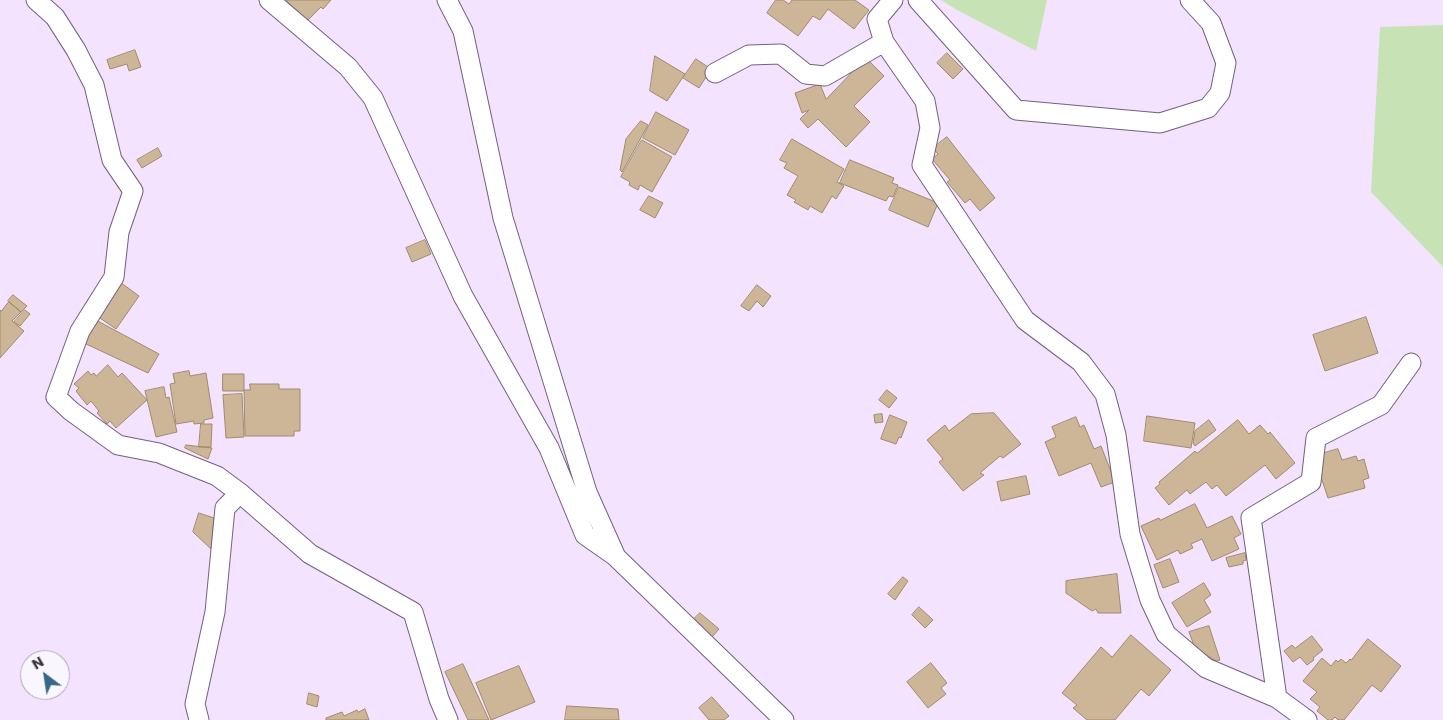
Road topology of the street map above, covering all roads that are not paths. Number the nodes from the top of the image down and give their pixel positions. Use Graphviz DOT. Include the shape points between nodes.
graph roads {
  1 [pos="36,0"];
  2 [pos="269,0"];
  3 [pos="447,0"];
  4 [pos="893,0"];
  5 [pos="918,0"];
  6 [pos="1190,0"];
  7 [pos="884,42"];
  8 [pos="715,73"];
  9 [pos="1411,363"];
  10 [pos="240,494"];
  11 [pos="616,557"];
  12 [pos="1276,698"];
  13 [pos="199,720"];
  14 [pos="448,720"];
  15 [pos="784,720"];
  16 [pos="1306,720"];
  1 -- 10 [label="street" via="55,17 94,85 112,160 133,191 119,232 114,277 80,332 56,397 118,446 159,453 217,476"];
  2 -- 11 [label="street" via="348,67 373,98 463,296 549,448 586,535"];
  3 -- 11 [label="street" via="463,31 503,218 587,492"];
  4 -- 7 [label="street" via="877,19"];
  5 -- 6 [label="street" via="1016,110 1160,123 1208,108 1220,93 1226,63 1211,23"];
  7 -- 8 [label="street" via="826,76 806,74 781,54 749,55"];
  7 -- 12 [label="street" via="925,101 930,128 922,165 1025,320 1081,362 1105,394 1116,435 1130,534 1150,600 1166,634 1206,668"];
  9 -- 12 [label="street" via="1381,405 1316,438 1311,482 1251,518"];
  10 -- 13 [label="street" via="225,508 215,612 195,704"];
  10 -- 14 [label="street" via="310,554 413,612"];
  11 -- 15 [label="street"];
  12 -- 16 [label="street"];
}
